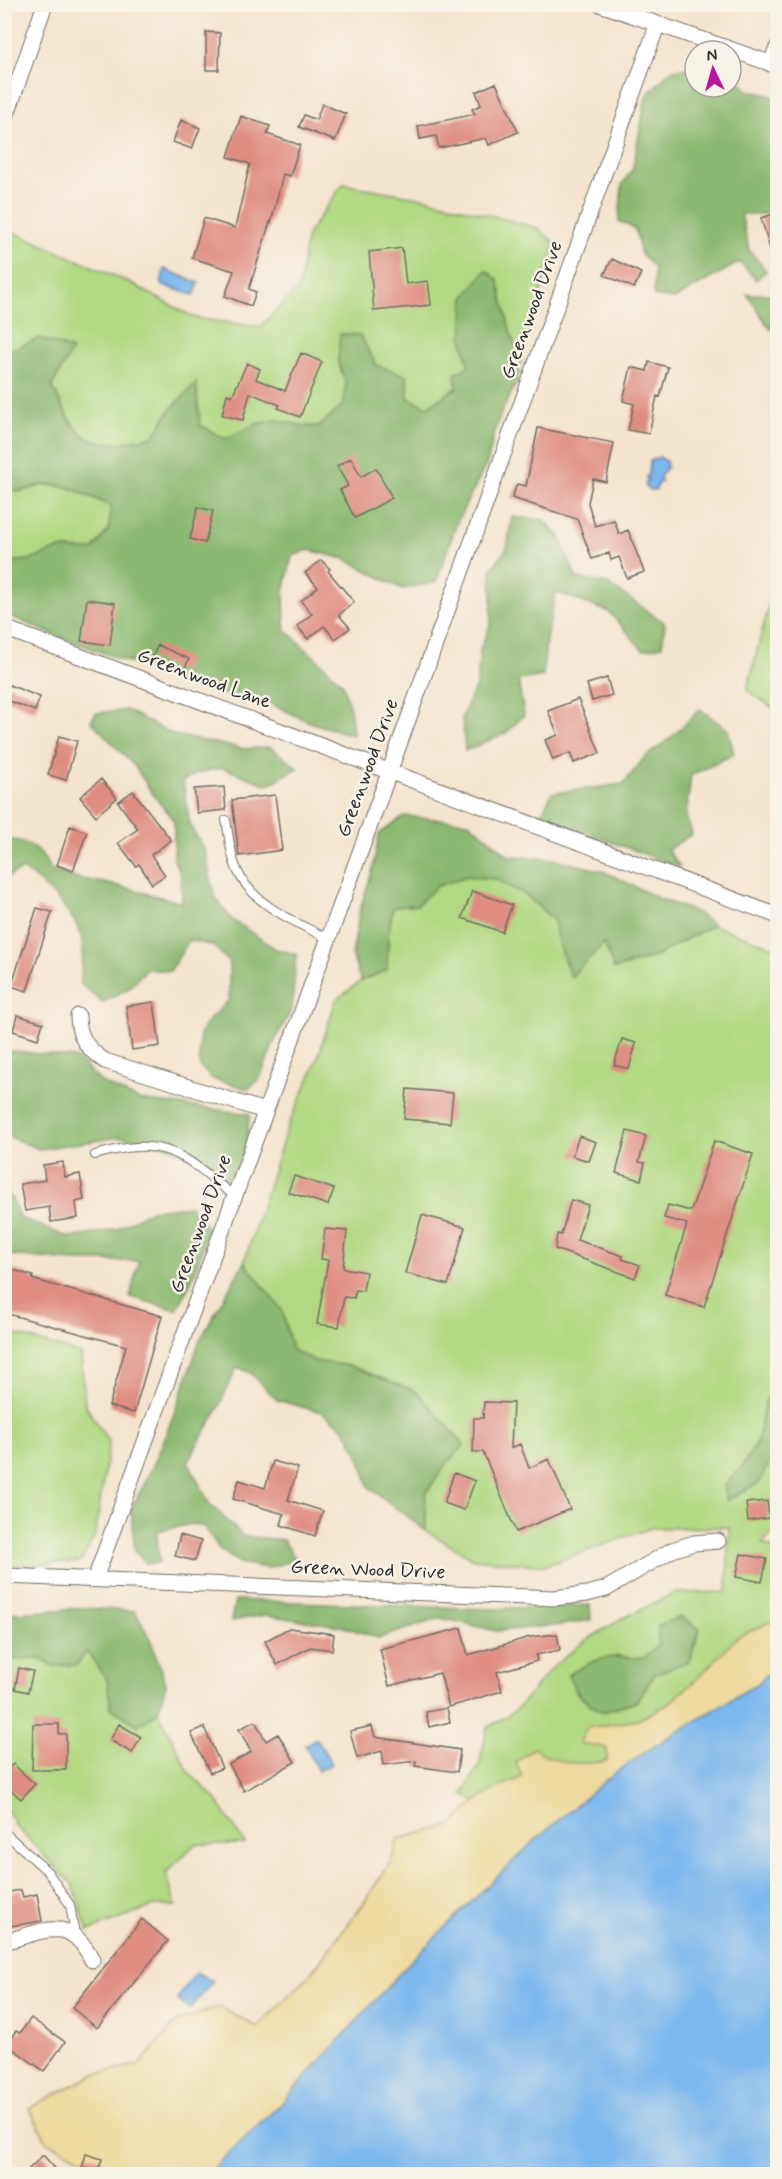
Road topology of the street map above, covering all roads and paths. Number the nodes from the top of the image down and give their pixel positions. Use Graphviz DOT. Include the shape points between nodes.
graph roads {
  1 [pos="45,4"];
  2 [pos="600,4"];
  3 [pos="657,26"];
  4 [pos="777,46"];
  5 [pos="774,65"];
  6 [pos="4,123"];
  7 [pos="4,628"];
  8 [pos="390,770"];
  9 [pos="226,820"];
  10 [pos="777,916"];
  11 [pos="328,939"];
  12 [pos="78,1016"];
  13 [pos="265,1111"];
  14 [pos="95,1155"];
  15 [pos="234,1196"];
  16 [pos="718,1540"];
  17 [pos="4,1576"];
  18 [pos="95,1579"];
  19 [pos="4,1832"];
  20 [pos="75,1934"];
  21 [pos="4,1942"];
  22 [pos="93,1960"];
  1 -- 6 [label="street"];
  2 -- 3 [label="street"];
  3 -- 5 [label="street"];
  3 -- 8 [label="street, Greenwood Drive"];
  4 -- 5 [label="street"];
  7 -- 8 [label="street, Greenwood Lane"];
  8 -- 10 [label="street, Greenwood Lane"];
  8 -- 11 [label="street, Greenwood Drive"];
  9 -- 11 [label="lane" via="233,858 247,886 272,908"];
  11 -- 13 [label="street, Greenwood Drive"];
  12 -- 13 [label="street" via="86,1045 105,1061"];
  13 -- 15 [label="street, Greenwood Drive"];
  14 -- 15 [label="lane" via="136,1145 169,1150"];
  15 -- 18 [label="street, Greenwood Drive"];
  16 -- 18 [label="street, Green Wood Drive" via="672,1550 606,1589 554,1598"];
  17 -- 18 [label="street, Green Wood Drive"];
  19 -- 20 [label="lane" via="48,1872 70,1905"];
  20 -- 21 [label="street" via="52,1929"];
  20 -- 22 [label="street"];
}
